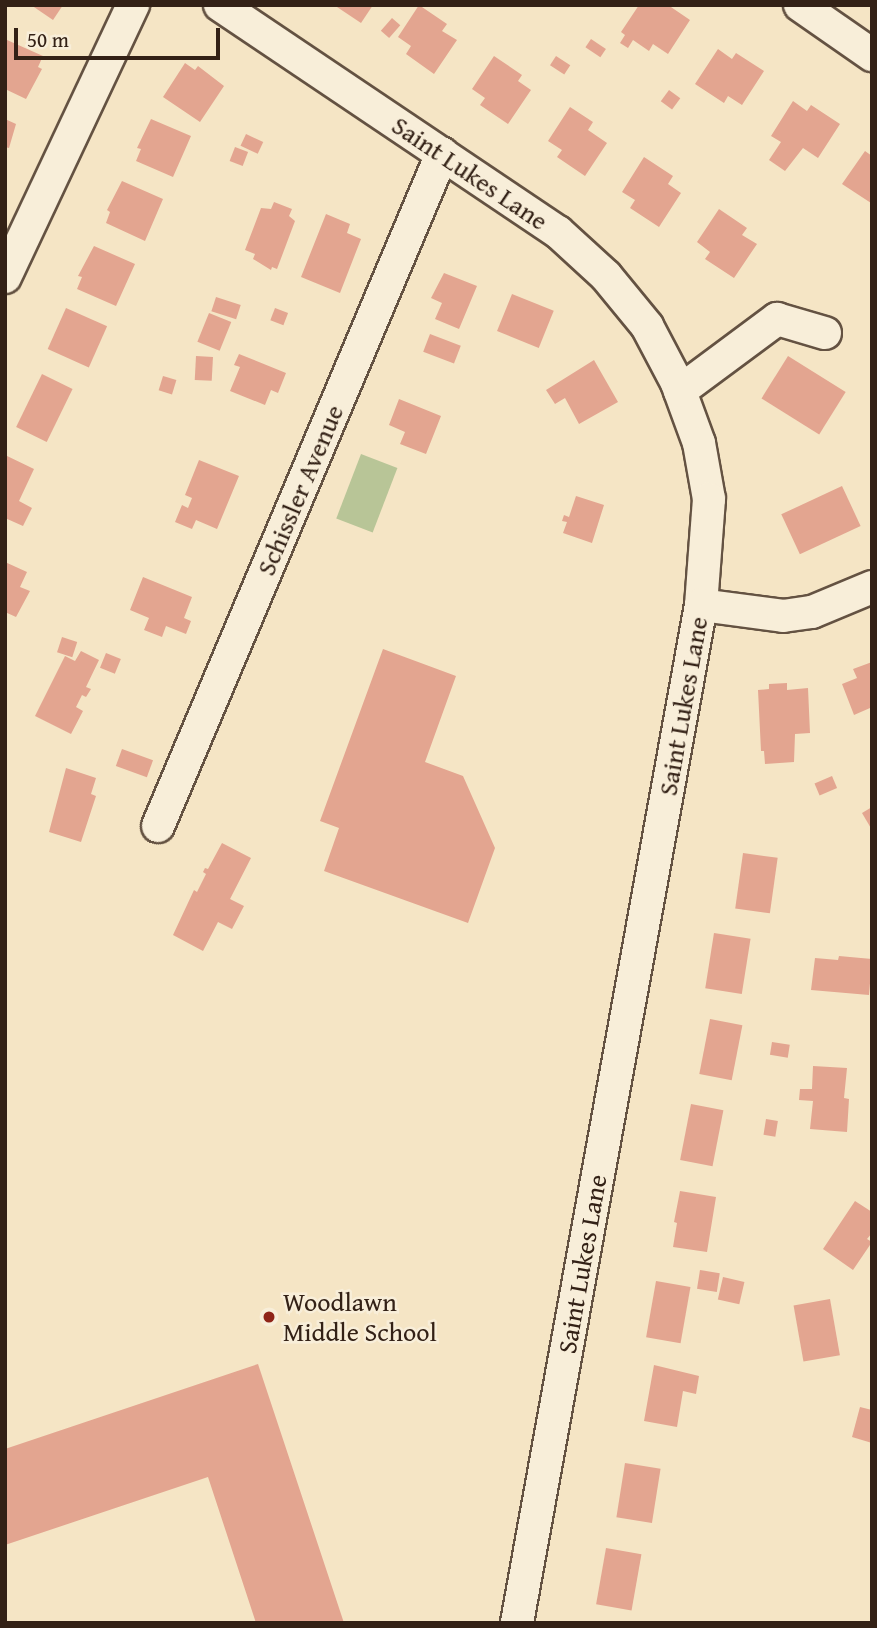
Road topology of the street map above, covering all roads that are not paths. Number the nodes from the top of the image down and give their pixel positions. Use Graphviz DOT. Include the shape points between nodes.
graph roads {
  1 [pos="133,5"];
  2 [pos="220,5"];
  3 [pos="800,5"];
  4 [pos="872,55"];
  5 [pos="442,154"];
  6 [pos="5,277"];
  7 [pos="825,333"];
  8 [pos="680,391"];
  9 [pos="872,586"];
  10 [pos="701,605"];
  11 [pos="158,826"];
  12 [pos="517,1623"];
  1 -- 6 [label="street"];
  2 -- 5 [label="street, Saint Lukes Lane"];
  3 -- 4 [label="street"];
  5 -- 8 [label="street, Saint Lukes Lane" via="558,232 606,276 647,326"];
  5 -- 11 [label="street, Schissler Avenue"];
  7 -- 8 [label="street" via="777,319"];
  8 -- 10 [label="street, Saint Lukes Lane" via="699,443 709,499"];
  9 -- 10 [label="street" via="812,612 783,616"];
  10 -- 12 [label="street, Saint Lukes Lane"];
}
